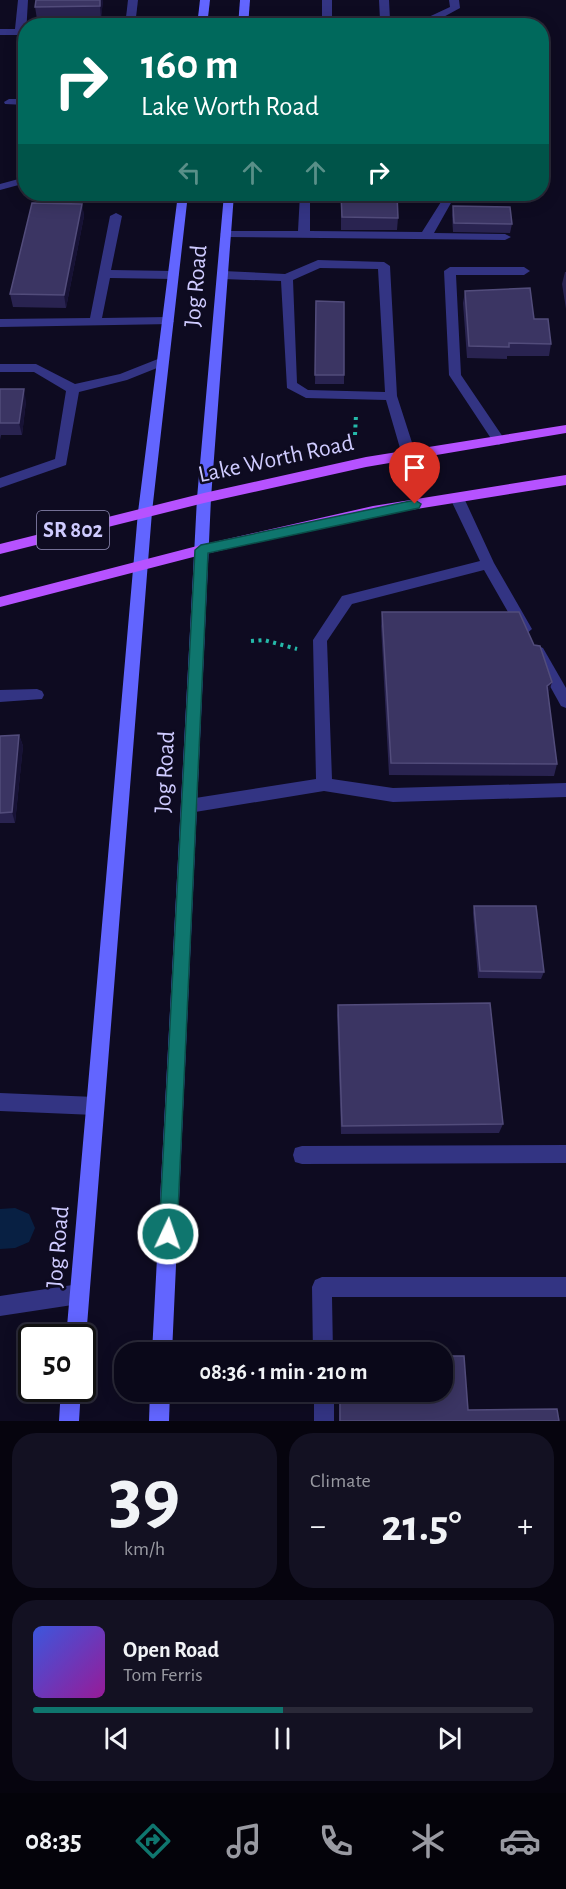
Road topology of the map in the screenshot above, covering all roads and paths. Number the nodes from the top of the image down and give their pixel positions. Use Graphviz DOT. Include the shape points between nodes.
graph roads {
  1 [pos="23,0"];
  2 [pos="133,0"];
  3 [pos="205,0"];
  4 [pos="245,0"];
  5 [pos="327,0"];
  6 [pos="384,0"];
  7 [pos="454,0"];
  8 [pos="22,18"];
  9 [pos="131,18"];
  10 [pos="203,18"];
  11 [pos="244,18"];
  12 [pos="327,18"];
  13 [pos="385,18"];
  14 [pos="434,18"];
  15 [pos="0,32"];
  16 [pos="18,32"];
  17 [pos="9,102"];
  18 [pos="18,102"];
  19 [pos="18,182"];
  20 [pos="0,187"];
  21 [pos="182,201"];
  22 [pos="228,201"];
  23 [pos="305,201"];
  24 [pos="447,201"];
  25 [pos="116,216"];
  26 [pos="226,234"];
  27 [pos="304,236"];
  28 [pos="426,236"];
  29 [pos="505,237"];
  30 [pos="524,271"];
  31 [pos="105,274"];
  32 [pos="173,275"];
  33 [pos="223,275"];
  34 [pos="286,278"];
  35 [pos="96,320"];
  36 [pos="168,321"];
  37 [pos="0,323"];
  38 [pos="163,361"];
  39 [pos="0,368"];
  40 [pos="73,389"];
  41 [pos="391,396"];
  42 [pos="356,414"];
  43 [pos="566,429"];
  44 [pos="355,435"];
  45 [pos="499,440"];
  46 [pos="409,455"];
  47 [pos="566,480"];
  48 [pos="0,483"];
  49 [pos="204,498"];
  50 [pos="457,498"];
  51 [pos="145,512"];
  52 [pos="0,549"];
  53 [pos="201,550"];
  54 [pos="488,564"];
  55 [pos="141,565"];
  56 [pos="0,602"];
  57 [pos="251,641"];
  58 [pos="299,650"];
  59 [pos="37,695"];
  60 [pos="0,696"];
  61 [pos="566,702"];
  62 [pos="324,784"];
  63 [pos="566,790"];
  64 [pos="189,806"];
  65 [pos="0,1102"];
  66 [pos="95,1106"];
  67 [pos="566,1154"];
  68 [pos="302,1155"];
  69 [pos="566,1287"];
  70 [pos="79,1294"];
  71 [pos="0,1306"];
  72 [pos="77,1324"];
  73 [pos="163,1342"];
  74 [pos="323,1342"];
  75 [pos="70,1402"];
  76 [pos="160,1402"];
  77 [pos="324,1402"];
  78 [pos="69,1421"];
  79 [pos="159,1421"];
  80 [pos="324,1421"];
  1 -- 8 [label="lane"];
  2 -- 9 [label="lane"];
  3 -- 10 [label="main road"];
  4 -- 11 [label="main road"];
  5 -- 12 [label="lane"];
  6 -- 13 [label="lane"];
  7 -- 14 [label="lane" via="455,8"];
  15 -- 16 [label="lane"];
  17 -- 18 [label="lane"];
  19 -- 20 [label="lane"];
  21 -- 32 [label="main road, Jog Road"];
  22 -- 26 [label="main road, Jog Road"];
  23 -- 27 [label="lane"];
  24 -- 28 [label="lane"];
  25 -- 31 [label="lane"];
  26 -- 27 [label="lane"];
  26 -- 33 [label="main road, Jog Road"];
  27 -- 28 [label="lane"];
  28 -- 29 [label="lane"];
  30 -- 45 [label="lane" via="450,271 455,375"];
  31 -- 32 [label="lane"];
  31 -- 35 [label="lane"];
  32 -- 36 [label="main road, Jog Road"];
  33 -- 34 [label="lane"];
  33 -- 49 [label="main road, Jog Road"];
  34 -- 41 [label="lane" via="291,385 306,393"];
  34 -- 41 [label="lane" via="318,264 384,266"];
  35 -- 36 [label="lane"];
  35 -- 37 [label="lane"];
  36 -- 38 [label="main road, Jog Road"];
  38 -- 40 [label="lane" via="123,377"];
  38 -- 51 [label="main road, Jog Road"];
  39 -- 40 [label="lane" via="36,368"];
  40 -- 48 [label="lane" via="61,462"];
  41 -- 46 [label="lane"];
  42 -- 44 [label="path"];
  43 -- 45 [label="main road, Lake Worth Road / SR 802"];
  45 -- 46 [label="main road, Lake Worth Road / SR 802"];
  46 -- 49 [label="main road, Lake Worth Road / SR 802"];
  47 -- 50 [label="main road, SR 802"];
  49 -- 51 [label="main road, Lake Worth Road / SR 802"];
  49 -- 53 [label="main road, Jog Road"];
  50 -- 53 [label="main road, SR 802" via="373,511"];
  50 -- 54 [label="lane"];
  51 -- 52 [label="main road, Lake Worth Road / SR 802"];
  51 -- 55 [label="main road, Jog Road"];
  53 -- 55 [label="main road, SR 802"];
  53 -- 64 [label="main road, Jog Road"];
  54 -- 61 [label="lane"];
  54 -- 62 [label="lane" via="347,600 320,640"];
  55 -- 56 [label="main road, SR 802"];
  55 -- 66 [label="main road, Jog Road"];
  57 -- 58 [label="path" via="264,640"];
  59 -- 60 [label="lane"];
  62 -- 63 [label="lane" via="393,795"];
  62 -- 64 [label="lane"];
  64 -- 73 [label="main road, Jog Road"];
  65 -- 66 [label="lane"];
  66 -- 70 [label="main road, Jog Road"];
  67 -- 68 [label="lane"];
  69 -- 74 [label="lane" via="322,1287"];
  70 -- 71 [label="lane"];
  70 -- 72 [label="main road, Jog Road"];
  75 -- 78 [label="main road"];
  76 -- 79 [label="main road"];
  77 -- 80 [label="lane"];
}
